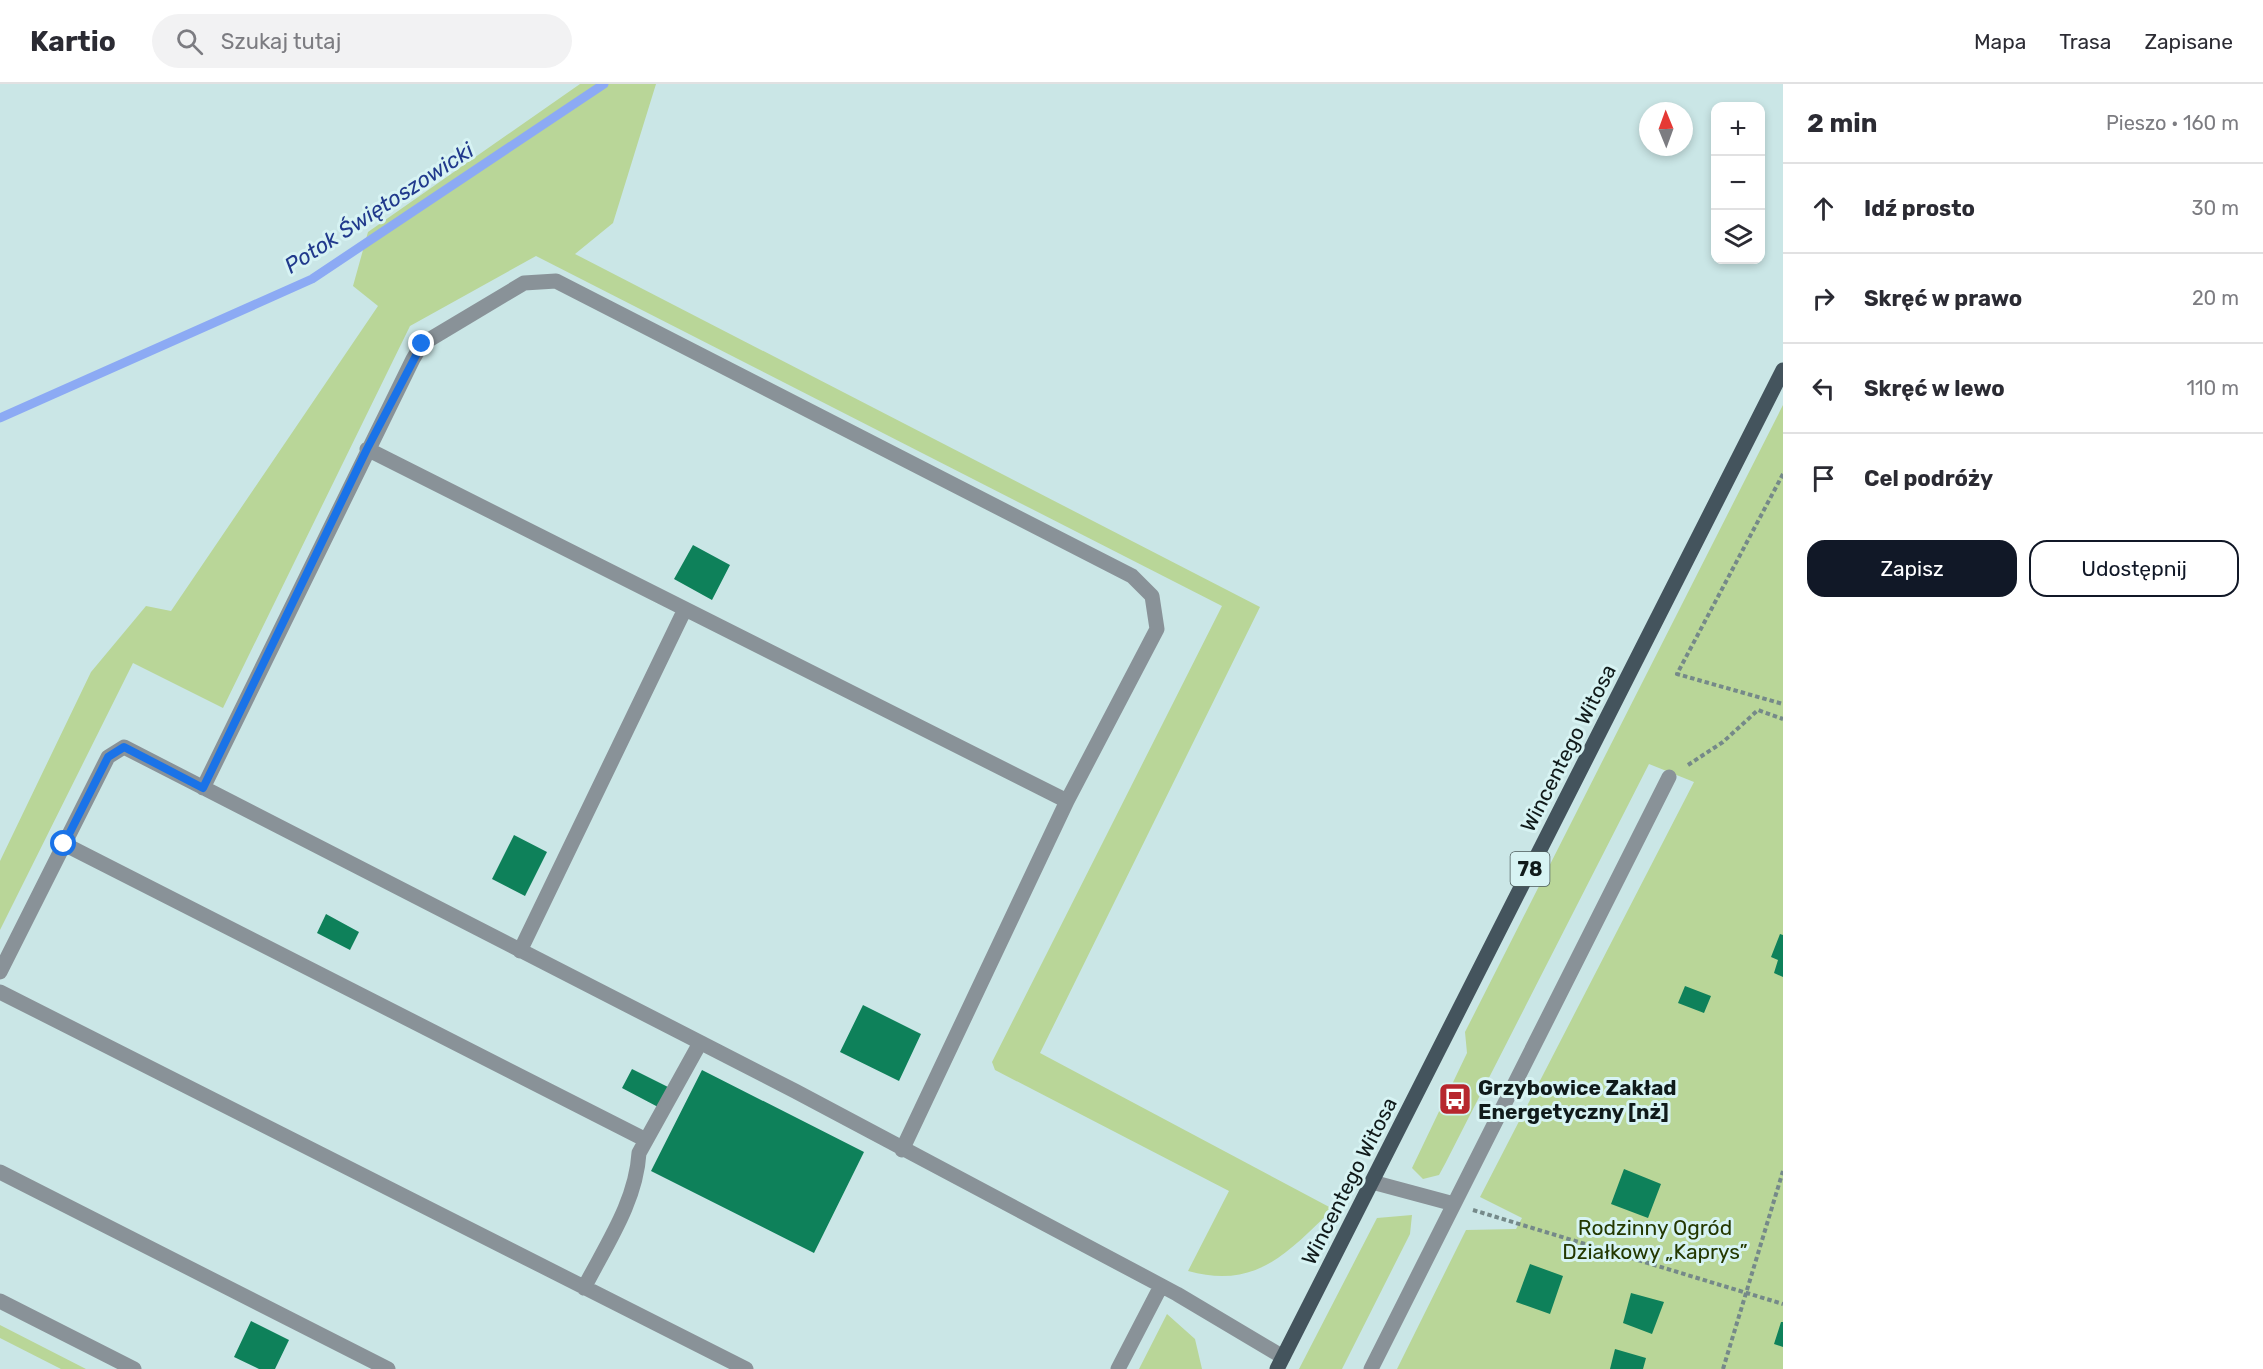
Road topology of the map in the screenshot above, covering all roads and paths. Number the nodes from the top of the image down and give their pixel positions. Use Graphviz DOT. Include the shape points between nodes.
graph roads {
  1 [pos="1783,370"];
  2 [pos="367,449"];
  3 [pos="1783,474"];
  4 [pos="685,609"];
  5 [pos="1783,704"];
  6 [pos="1783,719"];
  7 [pos="1669,777"];
  8 [pos="203,788"];
  9 [pos="1067,801"];
  10 [pos="64,844"];
  11 [pos="520,951"];
  12 [pos="0,972"];
  13 [pos="0,992"];
  14 [pos="700,1043"];
  15 [pos="646,1140"];
  16 [pos="902,1150"];
  17 [pos="1783,1171"];
  18 [pos="0,1172"];
  19 [pos="1372,1182"];
  20 [pos="1454,1204"];
  21 [pos="1161,1286"];
  22 [pos="584,1288"];
  23 [pos="1744,1293"];
  24 [pos="0,1301"];
  25 [pos="1783,1304"];
  26 [pos="1280,1363"];
  27 [pos="134,1369"];
  28 [pos="388,1369"];
  29 [pos="746,1369"];
  30 [pos="1118,1369"];
  31 [pos="1371,1369"];
  32 [pos="1723,1369"];
  1 -- 19 [label="main road, Wincentego Witosa / 78"];
  2 -- 4 [label="lane"];
  2 -- 8 [label="lane"];
  2 -- 9 [label="lane" via="422,344 524,283 556,281 1132,576 1152,596 1157,629"];
  3 -- 5 [label="path" via="1677,674"];
  4 -- 9 [label="lane"];
  4 -- 11 [label="lane"];
  6 -- 7 [label="path" via="1758,710 1723,742"];
  7 -- 20 [label="lane"];
  8 -- 10 [label="lane" via="124,747 108,757"];
  8 -- 11 [label="lane"];
  9 -- 16 [label="lane"];
  10 -- 12 [label="lane"];
  10 -- 15 [label="lane"];
  11 -- 14 [label="lane"];
  13 -- 22 [label="lane"];
  14 -- 15 [label="lane"];
  14 -- 16 [label="lane"];
  15 -- 22 [label="lane" via="628,1202"];
  16 -- 21 [label="lane"];
  17 -- 23 [label="path"];
  18 -- 28 [label="lane"];
  19 -- 20 [label="lane"];
  19 -- 26 [label="main road, Wincentego Witosa / 78"];
  20 -- 23 [label="path"];
  20 -- 31 [label="lane"];
  21 -- 26 [label="lane"];
  21 -- 30 [label="lane"];
  22 -- 29 [label="lane"];
  23 -- 25 [label="path"];
  23 -- 32 [label="path"];
  24 -- 27 [label="lane"];
}
